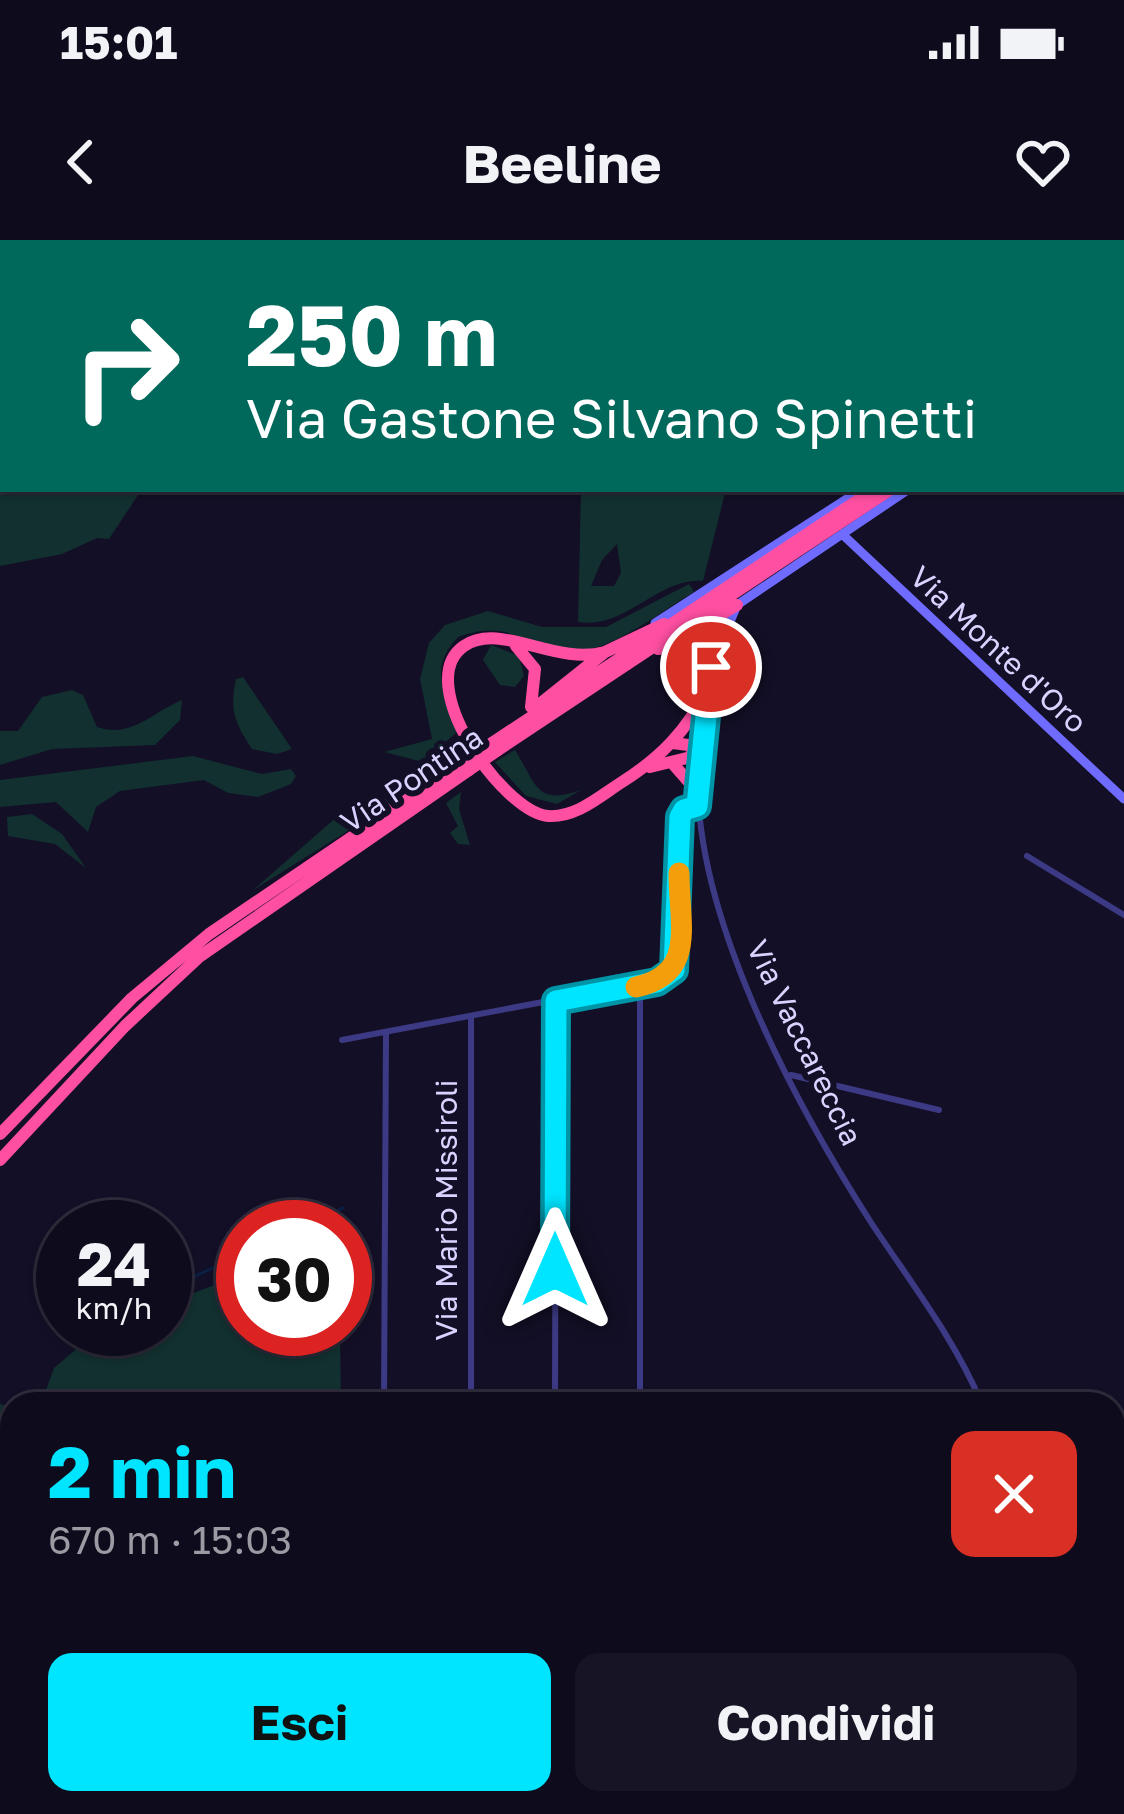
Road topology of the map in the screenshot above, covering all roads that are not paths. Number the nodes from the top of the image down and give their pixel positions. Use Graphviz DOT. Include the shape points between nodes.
graph roads {
  1 [pos="857,492"];
  2 [pos="871,492"];
  3 [pos="887,492"];
  4 [pos="905,492"];
  5 [pos="842,534"];
  6 [pos="737,604"];
  7 [pos="685,616"];
  8 [pos="635,635"];
  9 [pos="504,639"];
  10 [pos="605,652"];
  11 [pos="645,652"];
  12 [pos="711,667"];
  13 [pos="707,689"];
  14 [pos="526,715"];
  15 [pos="673,743"];
  16 [pos="495,746"];
  17 [pos="699,755"];
  18 [pos="466,765"];
  19 [pos="674,765"];
  20 [pos="644,769"];
  21 [pos="696,790"];
  22 [pos="1124,799"];
  23 [pos="697,806"];
  24 [pos="1027,856"];
  25 [pos="1124,915"];
  26 [pos="640,986"];
  27 [pos="556,1001"];
  28 [pos="471,1016"];
  29 [pos="386,1033"];
  30 [pos="342,1040"];
  31 [pos="791,1076"];
  32 [pos="939,1110"];
  33 [pos="0,1134"];
  34 [pos="0,1160"];
  35 [pos="384,1392"];
  36 [pos="471,1392"];
  37 [pos="555,1392"];
  38 [pos="640,1392"];
  39 [pos="976,1392"];
  1 -- 8 [label="street"];
  2 -- 7 [label="highway, Via Pontina"];
  3 -- 11 [label="highway, Via Pontina"];
  4 -- 5 [label="street"];
  5 -- 6 [label="street"];
  5 -- 22 [label="street, Via Monte d'Oro"];
  6 -- 11 [label="highway"];
  6 -- 12 [label="street, Via Vaccareccia"];
  7 -- 8 [label="highway"];
  7 -- 16 [label="highway, Via Pontina"];
  8 -- 10 [label="highway"];
  9 -- 10 [label="highway" via="570,658"];
  9 -- 14 [label="highway" via="535,669"];
  9 -- 20 [label="highway" via="460,649 444,687 514,801 538,814 567,814"];
  10 -- 14 [label="highway"];
  11 -- 12 [label="highway" via="697,642"];
  11 -- 16 [label="highway, Via Pontina"];
  12 -- 13 [label="street, Via Vaccareccia"];
  13 -- 15 [label="highway"];
  13 -- 17 [label="street, Via Vaccareccia"];
  14 -- 16 [label="highway"];
  15 -- 17 [label="highway"];
  15 -- 20 [label="highway"];
  16 -- 18 [label="highway, Via Pontina, bridge"];
  17 -- 19 [label="highway"];
  17 -- 21 [label="street, Via Vaccareccia"];
  18 -- 33 [label="highway, Via Pontina" via="209,934 132,998"];
  18 -- 34 [label="highway, Via Pontina" via="200,957"];
  19 -- 20 [label="highway"];
  19 -- 21 [label="highway"];
  21 -- 23 [label="street, Via Vaccareccia"];
  23 -- 26 [label="street" via="680,817 676,964 665,979"];
  23 -- 31 [label="street, Via Vaccareccia" via="730,949"];
  24 -- 25 [label="street"];
  26 -- 27 [label="street"];
  26 -- 38 [label="street"];
  27 -- 28 [label="street"];
  27 -- 37 [label="street"];
  28 -- 29 [label="street"];
  28 -- 36 [label="street, Via Mario Missiroli"];
  29 -- 30 [label="street"];
  29 -- 35 [label="street"];
  31 -- 32 [label="street"];
  31 -- 39 [label="street, Via Vaccareccia"];
}
